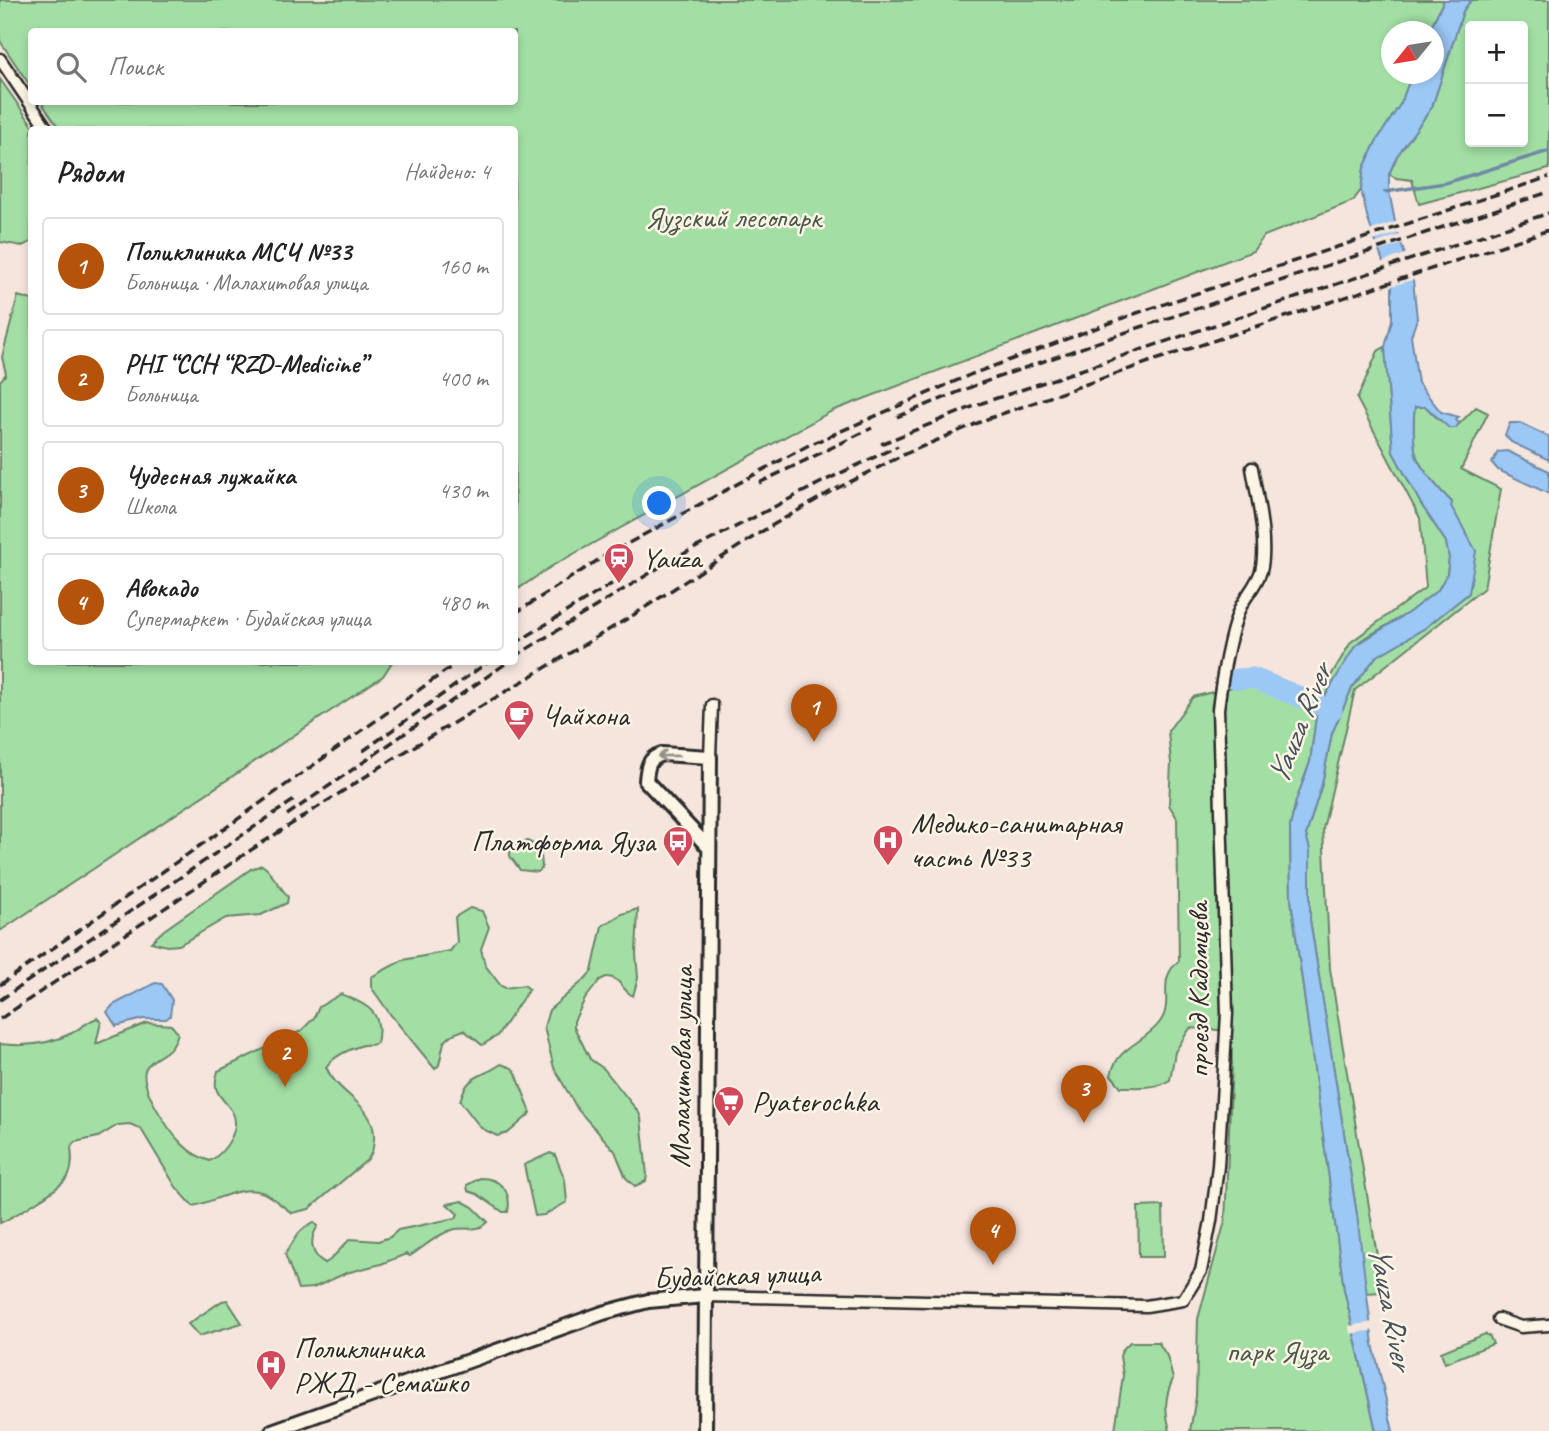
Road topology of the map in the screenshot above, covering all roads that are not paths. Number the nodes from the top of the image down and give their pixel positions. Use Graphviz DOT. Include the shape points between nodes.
graph roads {
  1 [pos="0,59"];
  2 [pos="28,100"];
  3 [pos="31,105"];
  4 [pos="45,126"];
  5 [pos="1252,468"];
  6 [pos="712,705"];
  7 [pos="710,757"];
  8 [pos="709,848"];
  9 [pos="705,1296"];
  10 [pos="1183,1300"];
  11 [pos="1498,1319"];
  12 [pos="1549,1325"];
  13 [pos="272,1431"];
  14 [pos="705,1431"];
  1 -- 2 [label="street"];
  3 -- 4 [label="street"];
  5 -- 10 [label="street, проезд Кадомцева" via="1262,528 1261,569 1238,611 1218,709 1227,1013 1218,1166 1200,1271"];
  6 -- 7 [label="street, Малахитовая улица"];
  7 -- 8 [label="street, Малахитовая улица"];
  7 -- 8 [label="street, one-way" via="655,756 647,766 646,781"];
  8 -- 9 [label="street, Малахитовая улица"];
  9 -- 10 [label="street, Будайская улица" via="1146,1306"];
  9 -- 13 [label="street, Будайская улица" via="648,1301 603,1314"];
  9 -- 14 [label="street, Малахитовая улица"];
  11 -- 12 [label="street" via="1521,1326"];
}
